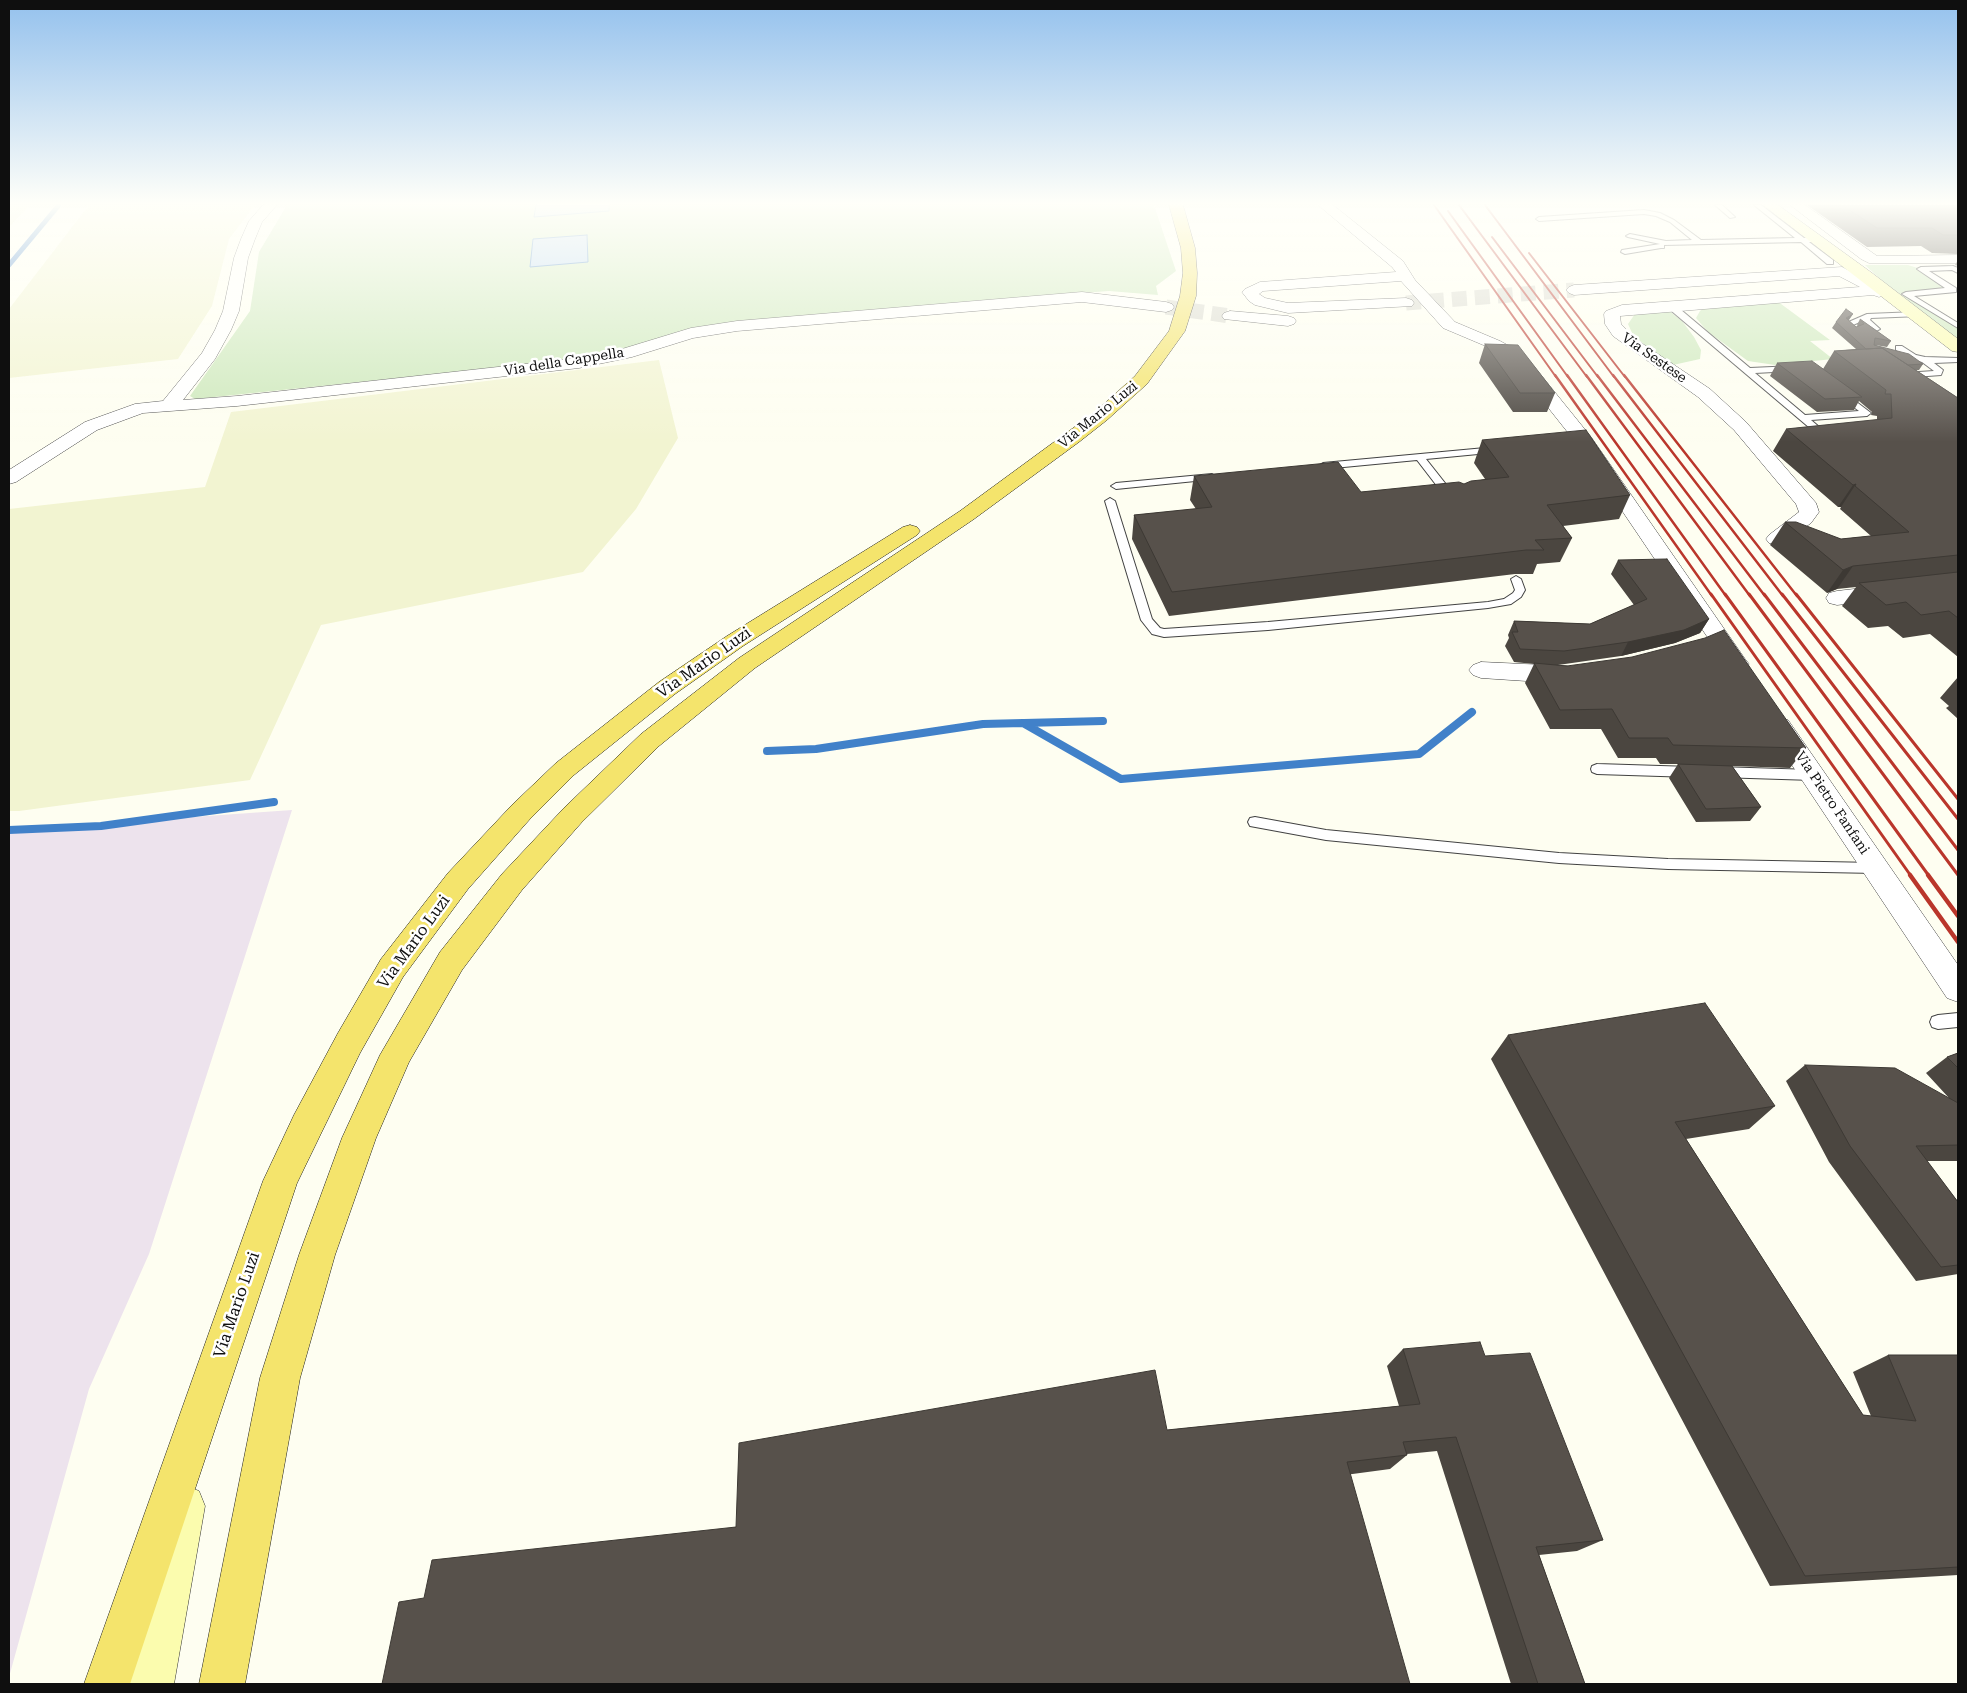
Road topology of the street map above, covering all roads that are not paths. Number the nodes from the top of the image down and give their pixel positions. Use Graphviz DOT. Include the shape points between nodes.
graph roads {
  1 [pos="235,284"];
  2 [pos="1189,284"];
  3 [pos="1299,284"];
  4 [pos="1412,284"];
  5 [pos="1699,284"];
  6 [pos="1860,284"];
  7 [pos="1863,284"];
  8 [pos="1871,284"];
  9 [pos="1944,284"];
  10 [pos="1870,291"];
  11 [pos="1579,294"];
  12 [pos="1166,306"];
  13 [pos="1671,306"];
  14 [pos="1910,313"];
  15 [pos="1230,316"];
  16 [pos="1867,316"];
  17 [pos="1958,326"];
  18 [pos="1876,329"];
  19 [pos="1854,330"];
  20 [pos="1958,347"];
  21 [pos="1900,348"];
  22 [pos="1887,352"];
  23 [pos="1958,352"];
  24 [pos="1923,360"];
  25 [pos="1958,360"];
  26 [pos="1806,367"];
  27 [pos="1748,371"];
  28 [pos="1896,376"];
  29 [pos="1836,390"];
  30 [pos="169,406"];
  31 [pos="1803,418"];
  32 [pos="1829,440"];
  33 [pos="1506,449"];
  34 [pos="1419,457"];
  35 [pos="1311,467"];
  36 [pos="1022,473"];
  37 [pos="1223,476"];
  38 [pos="9,478"];
  39 [pos="1116,486"];
  40 [pos="1110,501"];
  41 [pos="1456,504"];
  42 [pos="1776,539"];
  43 [pos="1516,579"];
  44 [pos="1958,584"];
  45 [pos="1836,598"];
  46 [pos="1481,670"];
  47 [pos="1584,671"];
  48 [pos="1751,685"];
  49 [pos="1768,710"];
  50 [pos="1597,769"];
  51 [pos="1813,775"];
  52 [pos="1255,822"];
  53 [pos="1876,868"];
  54 [pos="1958,989"];
  55 [pos="1958,1020"];
  56 [pos="1938,1022"];
  57 [pos="199,1418"];
  58 [pos="264,1456"];
  59 [pos="107,1684"];
  60 [pos="151,1684"];
  61 [pos="222,1684"];
  62 [pos="237,1684"];
  1 -- 30 [label="street" via="223,330 209,355"];
  2 -- 36 [label="main road, Via Mario Luzi" via="1177,331 1156,362 1124,396"];
  3 -- 15 [label="street" via="1260,287 1250,295 1260,302 1288,308 1412,306 1280,322"];
  4 -- 48 [label="street" via="1449,325 1518,358 1579,442 1709,639"];
  5 -- 11 [label="street"];
  6 -- 10 [label="main road"];
  7 -- 14 [label="street"];
  8 -- 14 [label="main road"];
  9 -- 17 [label="lane" via="1953,290 1906,294"];
  10 -- 13 [label="street, Via Sestese"];
  10 -- 14 [label="main road"];
  12 -- 30 [label="street, Via della Cappella" via="1082,297 737,326 706,330 626,353 579,362 485,375"];
  13 -- 27 [label="lane"];
  13 -- 42 [label="street, Via Sestese" via="1622,310 1612,314 1611,318 1618,333 1704,393 1740,426 1806,503 1809,512 1804,519"];
  14 -- 16 [label="lane"];
  14 -- 20 [label="main road"];
  14 -- 23 [label="main road"];
  16 -- 18 [label="lane" via="1866,321"];
  16 -- 19 [label="lane" via="1848,324"];
  21 -- 24 [label="lane"];
  22 -- 24 [label="lane"];
  24 -- 25 [label="lane"];
  24 -- 28 [label="lane" via="1938,372"];
  26 -- 27 [label="lane"];
  27 -- 31 [label="lane"];
  29 -- 31 [label="lane" via="1866,413"];
  30 -- 38 [label="street, Via della Cappella" via="130,411 91,426"];
  31 -- 32 [label="lane"];
  33 -- 34 [label="lane"];
  34 -- 35 [label="lane"];
  34 -- 41 [label="lane"];
  36 -- 57 [label="main road, Via Mario Luzi" via="900,537 667,688 565,769 458,880 392,968 348,1043 306,1126 280,1181"];
  36 -- 58 [label="main road, Via Mario Luzi" via="967,515 747,662 656,734 573,815 512,882 475,929 451,961 396,1055 359,1138 317,1255 280,1378"];
  37 -- 39 [label="lane"];
  40 -- 43 [label="lane" via="1147,620 1164,633 1488,605 1507,602 1517,595 1520,590"];
  44 -- 45 [label="street"];
  46 -- 47 [label="street" via="1557,675"];
  49 -- 51 [label="street, Via Pietro Fanfani"];
  50 -- 51 [label="lane"];
  51 -- 53 [label="street, Via Pietro Fanfani"];
  52 -- 53 [label="lane" via="1326,835 1559,858 1668,864"];
  53 -- 54 [label="street, Via Pietro Fanfani"];
  55 -- 56 [label="lane"];
  57 -- 59 [label="main road, Via Mario Luzi"];
  57 -- 60 [label="main road"];
  58 -- 61 [label="main road, Via Mario Luzi"];
  58 -- 62 [label="main road"];
}
